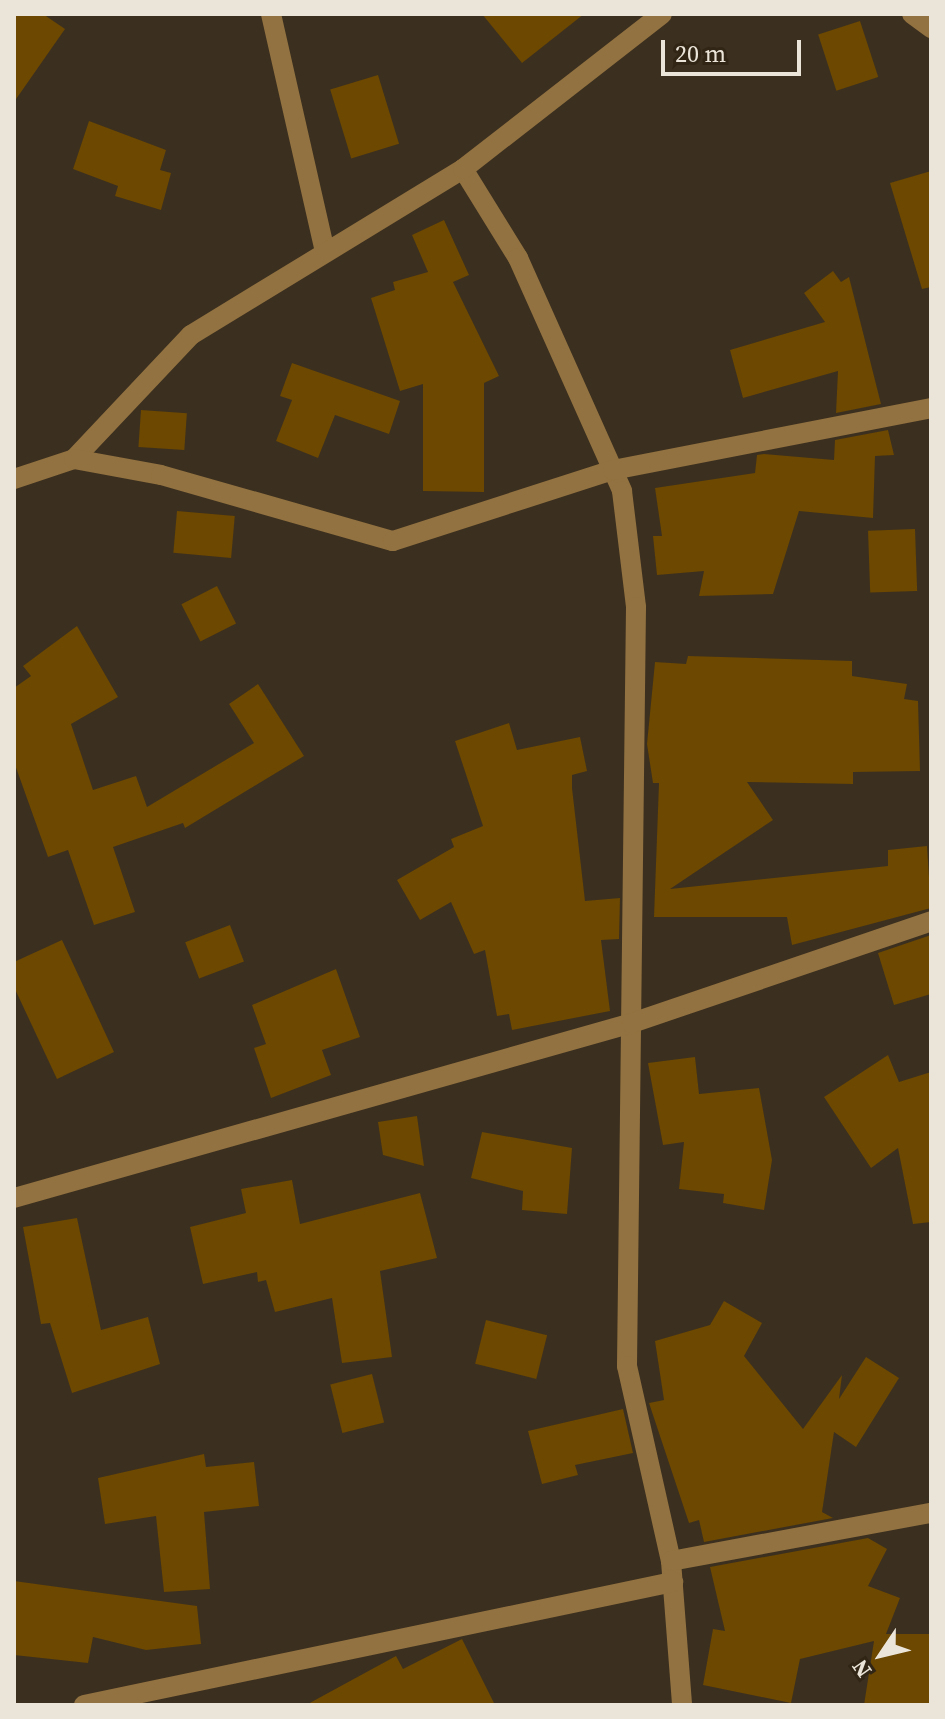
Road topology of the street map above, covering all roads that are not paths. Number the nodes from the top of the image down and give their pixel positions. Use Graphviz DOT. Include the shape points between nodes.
graph roads {
  1 [pos="271,14"];
  2 [pos="662,14"];
  3 [pos="912,14"];
  4 [pos="931,28"];
  5 [pos="463,169"];
  6 [pos="325,251"];
  7 [pos="931,408"];
  8 [pos="74,459"];
  9 [pos="613,470"];
  10 [pos="14,479"];
  11 [pos="931,921"];
  12 [pos="632,1023"];
  13 [pos="14,1198"];
  14 [pos="931,1513"];
  15 [pos="671,1561"];
  16 [pos="673,1582"];
  17 [pos="84,1705"];
  18 [pos="682,1705"];
  1 -- 6 [label="street"];
  2 -- 5 [label="street"];
  3 -- 4 [label="street"];
  5 -- 6 [label="street"];
  5 -- 9 [label="street" via="518,258"];
  6 -- 8 [label="street" via="191,335"];
  7 -- 9 [label="street"];
  8 -- 9 [label="street" via="161,475 393,541"];
  8 -- 10 [label="street"];
  9 -- 12 [label="street" via="622,491 636,607"];
  11 -- 12 [label="street"];
  12 -- 13 [label="street"];
  12 -- 15 [label="street" via="627,1366"];
  14 -- 15 [label="street"];
  15 -- 16 [label="street"];
  16 -- 17 [label="street"];
  16 -- 18 [label="street"];
}
